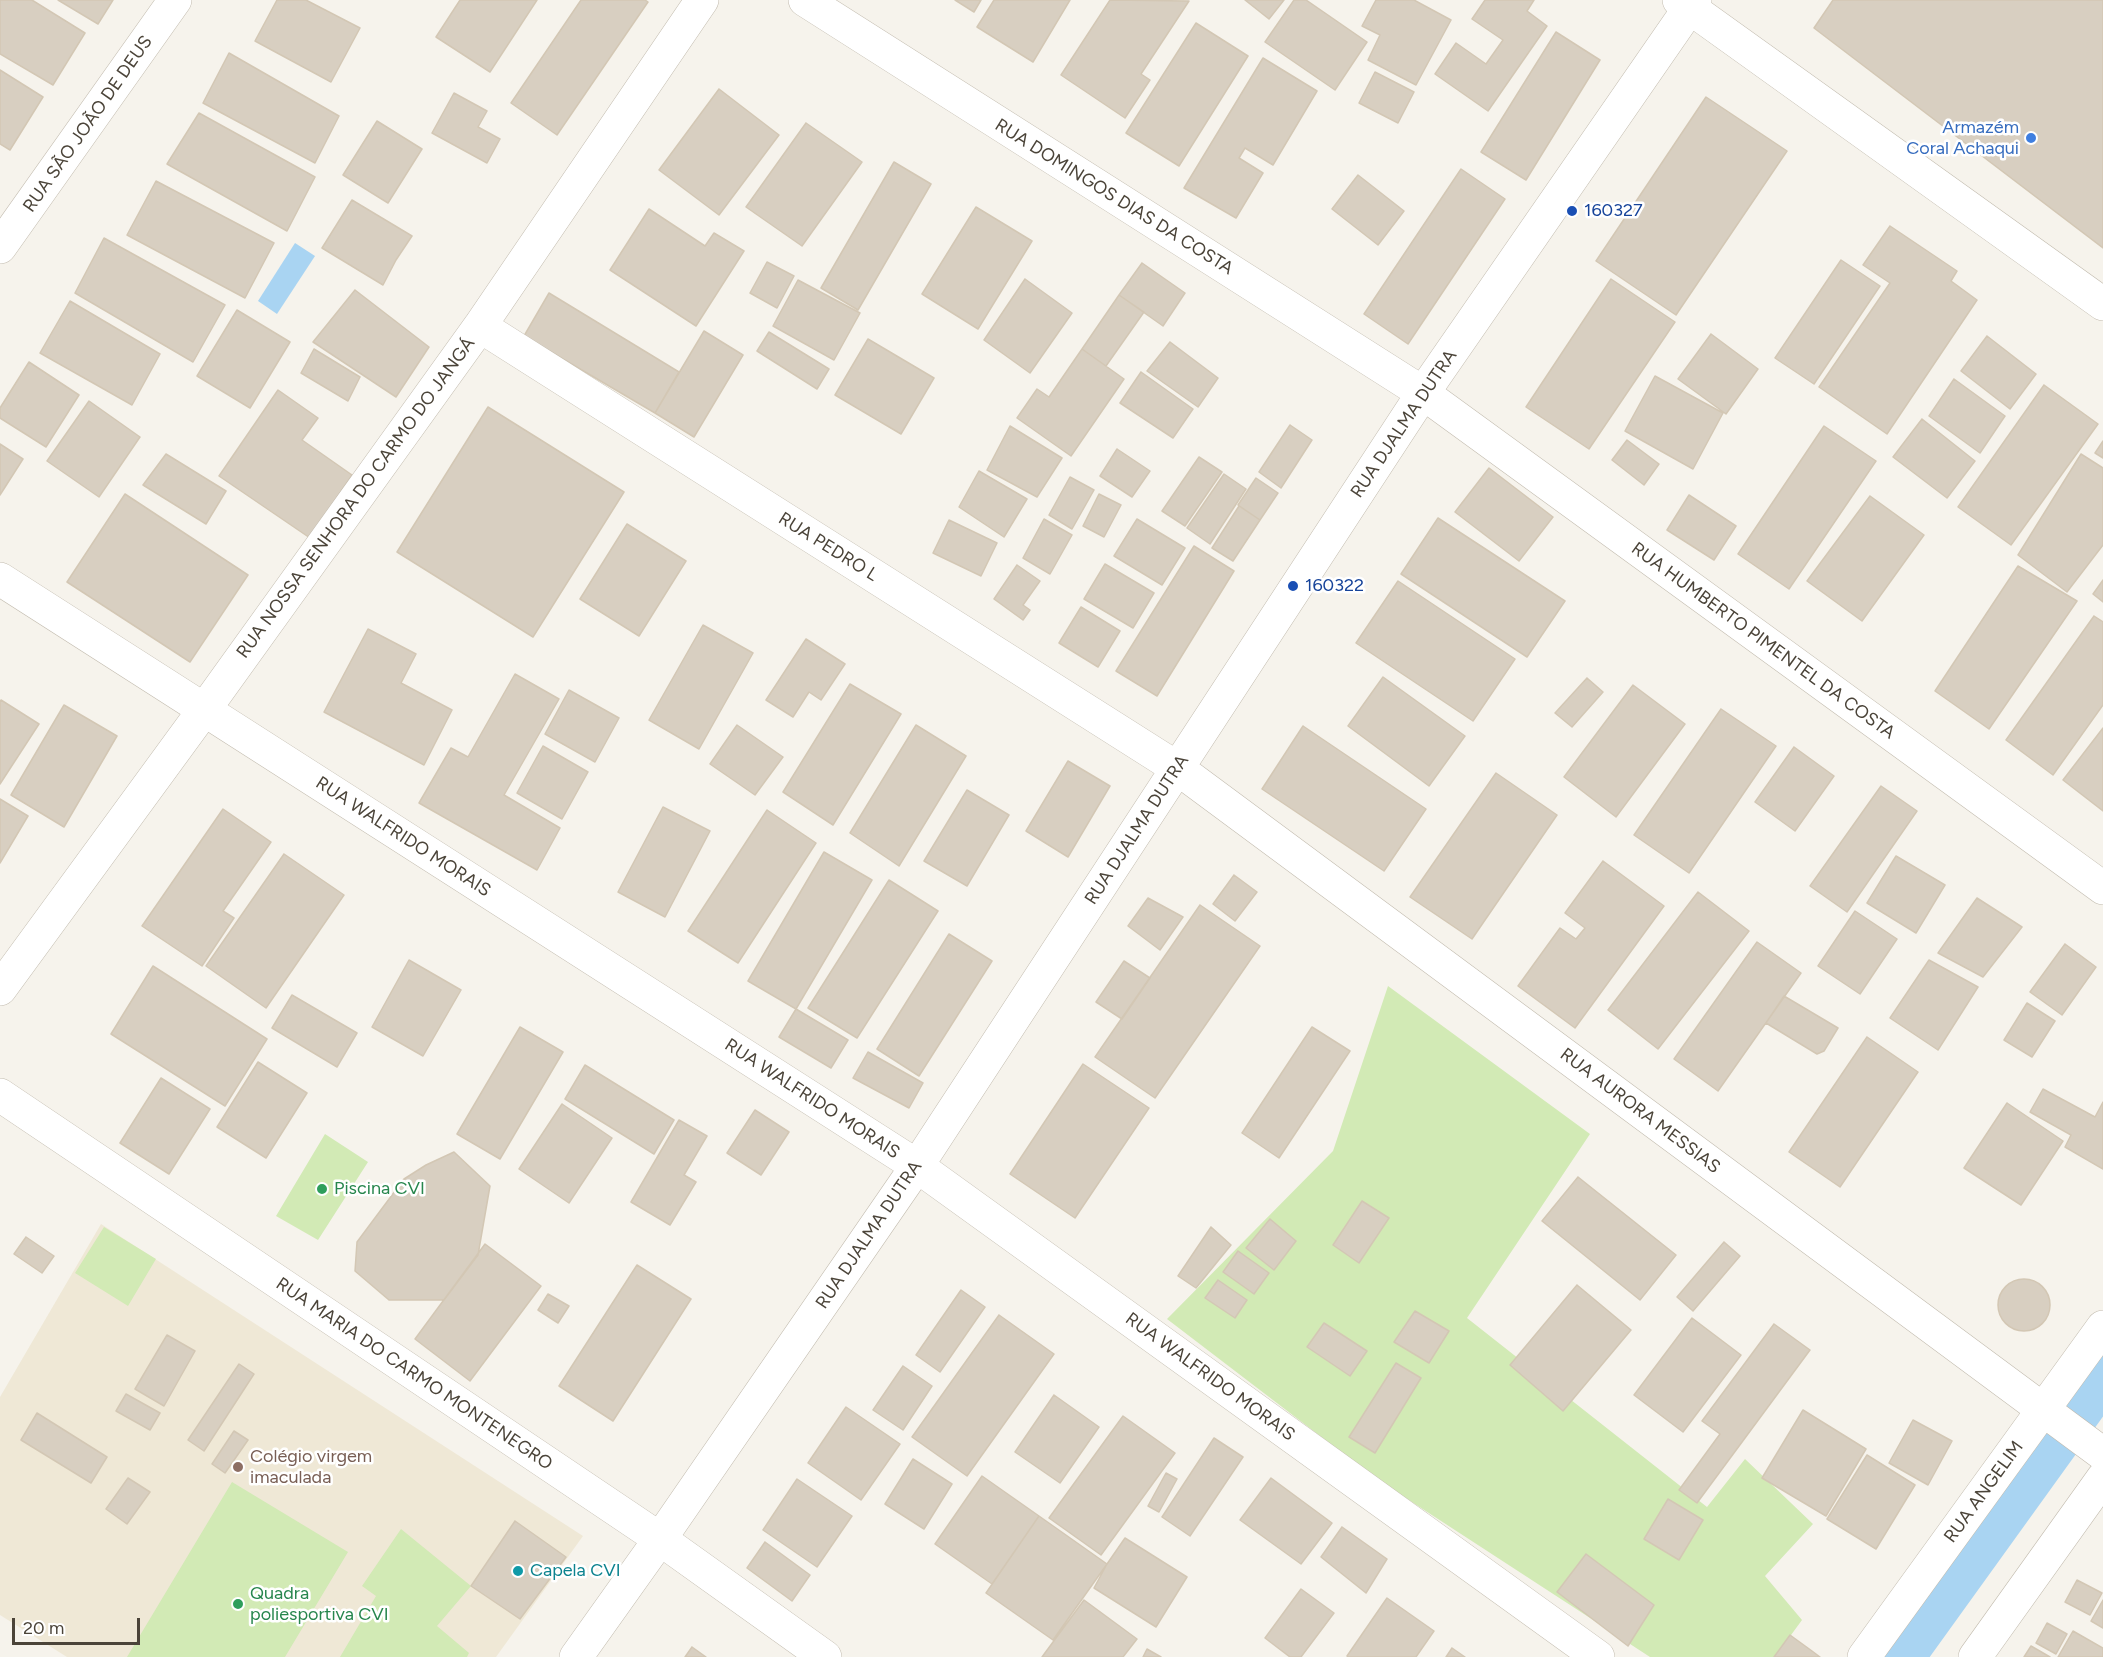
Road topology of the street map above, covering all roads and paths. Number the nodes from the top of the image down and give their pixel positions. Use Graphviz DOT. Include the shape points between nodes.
graph roads {
  1 [pos="175,0"];
  2 [pos="702,0"];
  3 [pos="805,0"];
  4 [pos="1688,2"];
  5 [pos="0,247"];
  6 [pos="2103,304"];
  7 [pos="480,326"];
  8 [pos="1423,393"];
  9 [pos="0,579"];
  10 [pos="204,710"];
  11 [pos="1177,768"];
  12 [pos="2103,888"];
  13 [pos="0,989"];
  14 [pos="0,1095"];
  15 [pos="917,1166"];
  16 [pos="2103,1327"];
  17 [pos="2050,1416"];
  18 [pos="2094,1448"];
  19 [pos="2103,1478"];
  20 [pos="660,1539"];
  21 [pos="576,1657"];
  22 [pos="825,1657"];
  23 [pos="1598,1657"];
  24 [pos="1864,1657"];
  25 [pos="1975,1657"];
  1 -- 5 [label="street, RUA SÃO JOÃO DE DEUS"];
  2 -- 7 [label="street, RUA NOSSA SENHORA DO CARMO DO JANGÁ"];
  3 -- 8 [label="street, RUA DOMINGOS DIAS DA COSTA"];
  4 -- 6 [label="street"];
  4 -- 8 [label="street, RUA DJALMA DUTRA"];
  7 -- 10 [label="street, RUA NOSSA SENHORA DO CARMO DO JANGÁ"];
  7 -- 11 [label="street, RUA PEDRO L"];
  8 -- 11 [label="street, RUA DJALMA DUTRA"];
  8 -- 12 [label="street, RUA HUMBERTO PIMENTEL DA COSTA"];
  9 -- 10 [label="street, RUA WALFRIDO MORAIS"];
  10 -- 13 [label="street, RUA NOSSA SENHORA DO CARMO DO JANGÁ"];
  10 -- 15 [label="street, RUA WALFRIDO MORAIS"];
  11 -- 15 [label="street, RUA DJALMA DUTRA"];
  11 -- 17 [label="street, RUA AURORA MESSIAS"];
  14 -- 20 [label="street, RUA MARIA DO CARMO MONTENEGRO"];
  15 -- 20 [label="street, RUA DJALMA DUTRA"];
  15 -- 23 [label="street, RUA WALFRIDO MORAIS"];
  16 -- 17 [label="street, RUA ANGELIM"];
  17 -- 18 [label="street, RUA AURORA MESSIAS"];
  17 -- 24 [label="street, RUA ANGELIM"];
  19 -- 25 [label="street"];
  20 -- 21 [label="street, RUA DJALMA DUTRA"];
  20 -- 22 [label="street, RUA MARIA DO CARMO MONTENEGRO"];
}
